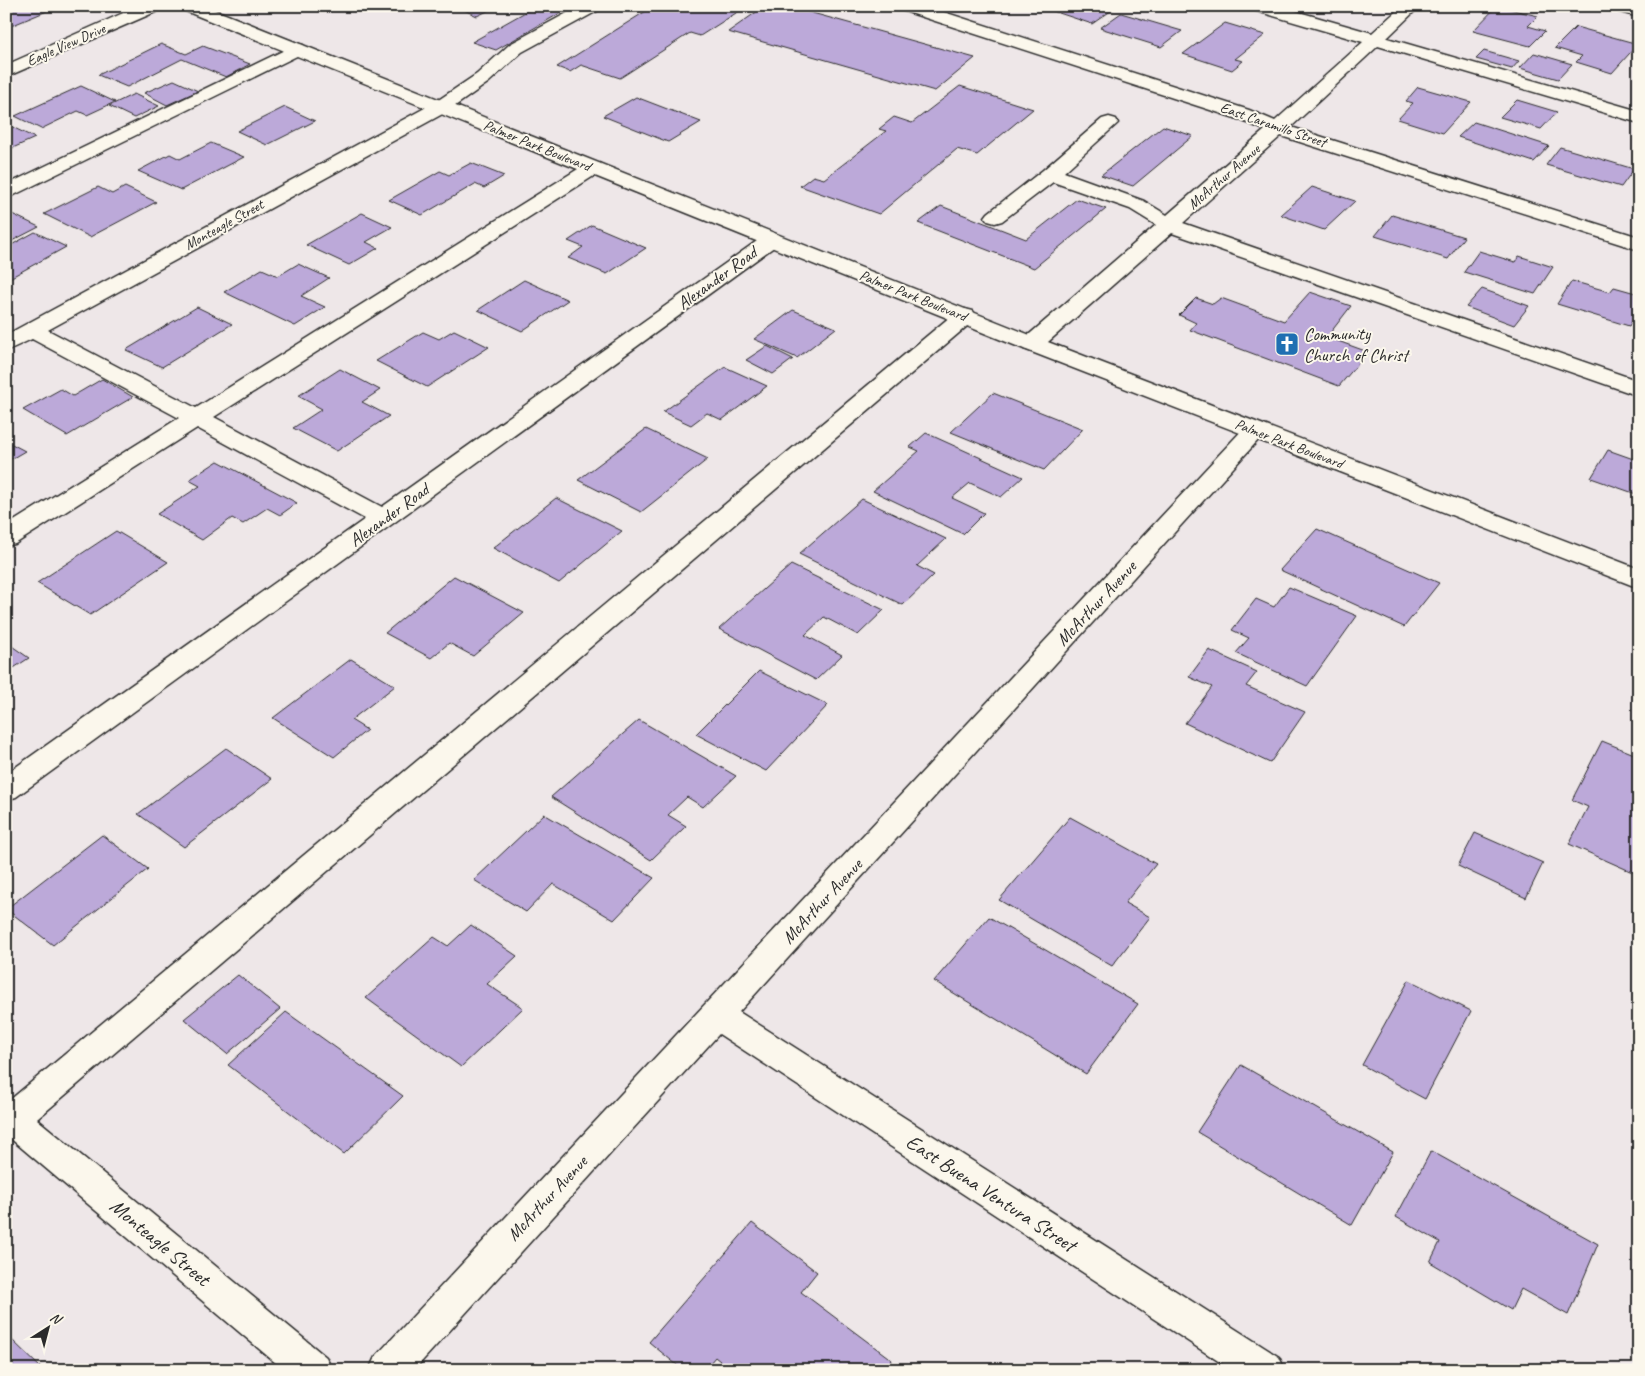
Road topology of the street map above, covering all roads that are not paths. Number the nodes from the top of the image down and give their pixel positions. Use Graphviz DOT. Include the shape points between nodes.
graph roads {
  1 [pos="154,6"];
  2 [pos="189,6"];
  3 [pos="593,6"];
  4 [pos="907,6"];
  5 [pos="1259,6"];
  6 [pos="1412,6"];
  7 [pos="1618,6"];
  8 [pos="1639,12"];
  9 [pos="1376,40"];
  10 [pos="297,49"];
  11 [pos="6,72"];
  12 [pos="441,107"];
  13 [pos="1639,117"];
  14 [pos="1109,123"];
  15 [pos="1278,129"];
  16 [pos="593,168"];
  17 [pos="1050,174"];
  18 [pos="6,193"];
  19 [pos="995,217"];
  20 [pos="1169,225"];
  21 [pos="771,240"];
  22 [pos="1639,244"];
  23 [pos="965,316"];
  24 [pos="32,330"];
  25 [pos="6,344"];
  26 [pos="1032,344"];
  27 [pos="1639,389"];
  28 [pos="197,418"];
  29 [pos="1254,431"];
  30 [pos="384,518"];
  31 [pos="6,538"];
  32 [pos="1639,579"];
  33 [pos="6,789"];
  34 [pos="717,1015"];
  35 [pos="8,1119"];
  36 [pos="1261,1368"];
  37 [pos="313,1370"];
  38 [pos="388,1370"];
  1 -- 11 [label="street, Eagle View Drive"];
  2 -- 10 [label="street, Palmer Park Boulevard"];
  3 -- 12 [label="street, Monteagle Street" via="516,48 483,78"];
  4 -- 15 [label="street, East Caramillo Street" via="1242,114"];
  5 -- 9 [label="street"];
  6 -- 9 [label="street, McArthur Avenue"];
  7 -- 8 [label="street"];
  9 -- 13 [label="street"];
  9 -- 15 [label="street, McArthur Avenue"];
  10 -- 12 [label="street, Palmer Park Boulevard"];
  10 -- 18 [label="street"];
  12 -- 16 [label="street, Palmer Park Boulevard"];
  12 -- 24 [label="street, Monteagle Street"];
  14 -- 17 [label="street"];
  15 -- 20 [label="street, McArthur Avenue"];
  15 -- 22 [label="street, East Caramillo Street"];
  16 -- 21 [label="street, Palmer Park Boulevard"];
  16 -- 28 [label="street"];
  17 -- 19 [label="street"];
  17 -- 20 [label="street" via="1137,205"];
  20 -- 26 [label="street, McArthur Avenue"];
  20 -- 27 [label="street"];
  21 -- 23 [label="street, Palmer Park Boulevard"];
  21 -- 30 [label="street, Alexander Road"];
  23 -- 26 [label="street, Palmer Park Boulevard"];
  23 -- 35 [label="street"];
  24 -- 25 [label="street, Monteagle Street"];
  24 -- 28 [label="street"];
  26 -- 29 [label="street, Palmer Park Boulevard"];
  28 -- 30 [label="street"];
  28 -- 31 [label="street"];
  29 -- 32 [label="street, Palmer Park Boulevard"];
  29 -- 34 [label="street, McArthur Avenue"];
  30 -- 33 [label="street, Alexander Road"];
  34 -- 36 [label="street, East Buena Ventura Street"];
  34 -- 38 [label="street, McArthur Avenue"];
  35 -- 37 [label="street, Monteagle Street"];
}
